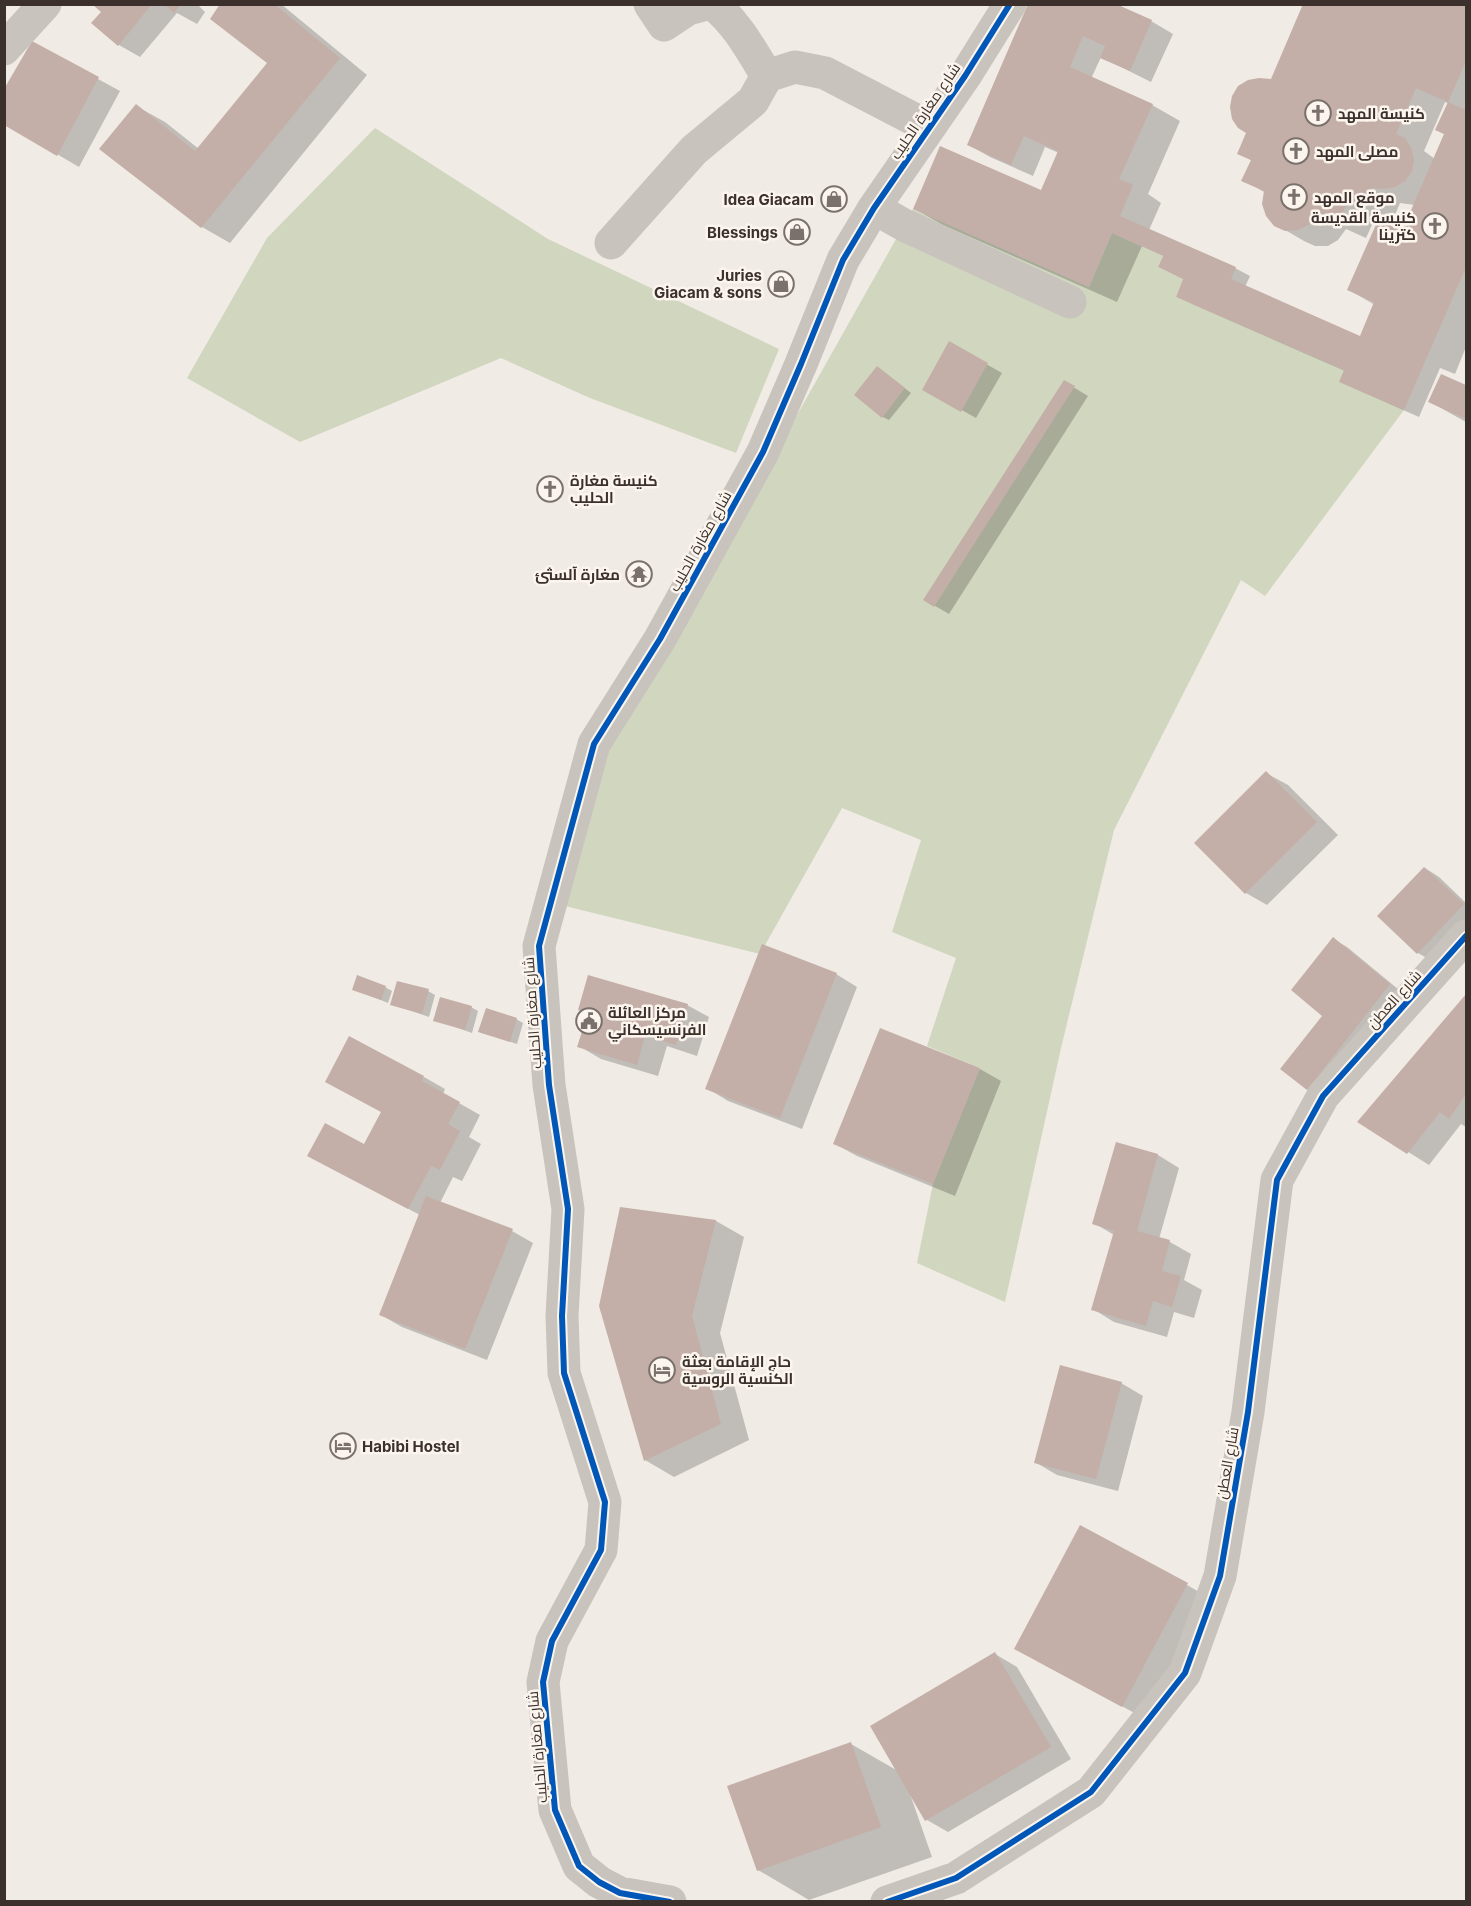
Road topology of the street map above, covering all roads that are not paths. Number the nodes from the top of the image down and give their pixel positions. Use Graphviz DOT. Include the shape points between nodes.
graph roads {
  1 [pos="45,4"];
  2 [pos="650,4"];
  3 [pos="706,4"];
  4 [pos="713,4"];
  5 [pos="1010,4"];
  6 [pos="4,49"];
  7 [pos="767,76"];
  8 [pos="929,127"];
  9 [pos="874,208"];
  10 [pos="611,243"];
  11 [pos="1070,302"];
  12 [pos="1467,936"];
  13 [pos="670,1902"];
  14 [pos="887,1902"];
  1 -- 6 [label="street"];
  2 -- 3 [label="street" via="664,25 688,9"];
  4 -- 7 [label="street" via="727,15 748,43"];
  5 -- 8 [label="street, شارع مغارة الحليب"];
  7 -- 8 [label="street" via="795,67 825,73"];
  7 -- 10 [label="street" via="753,101 694,150"];
  8 -- 9 [label="street, شارع مغارة الحليب"];
  9 -- 11 [label="street"];
  9 -- 13 [label="street, شارع مغارة الحليب" via="843,260 762,452 660,639 594,744 539,946 549,1084 568,1209 562,1316 564,1373 605,1502 602,1550 552,1641 543,1682 555,1810 579,1866 620,1893"];
  12 -- 14 [label="street, شارع العطن" via="1323,1096 1277,1180 1248,1412 1220,1576 1185,1673 1091,1792 956,1878"];
}
